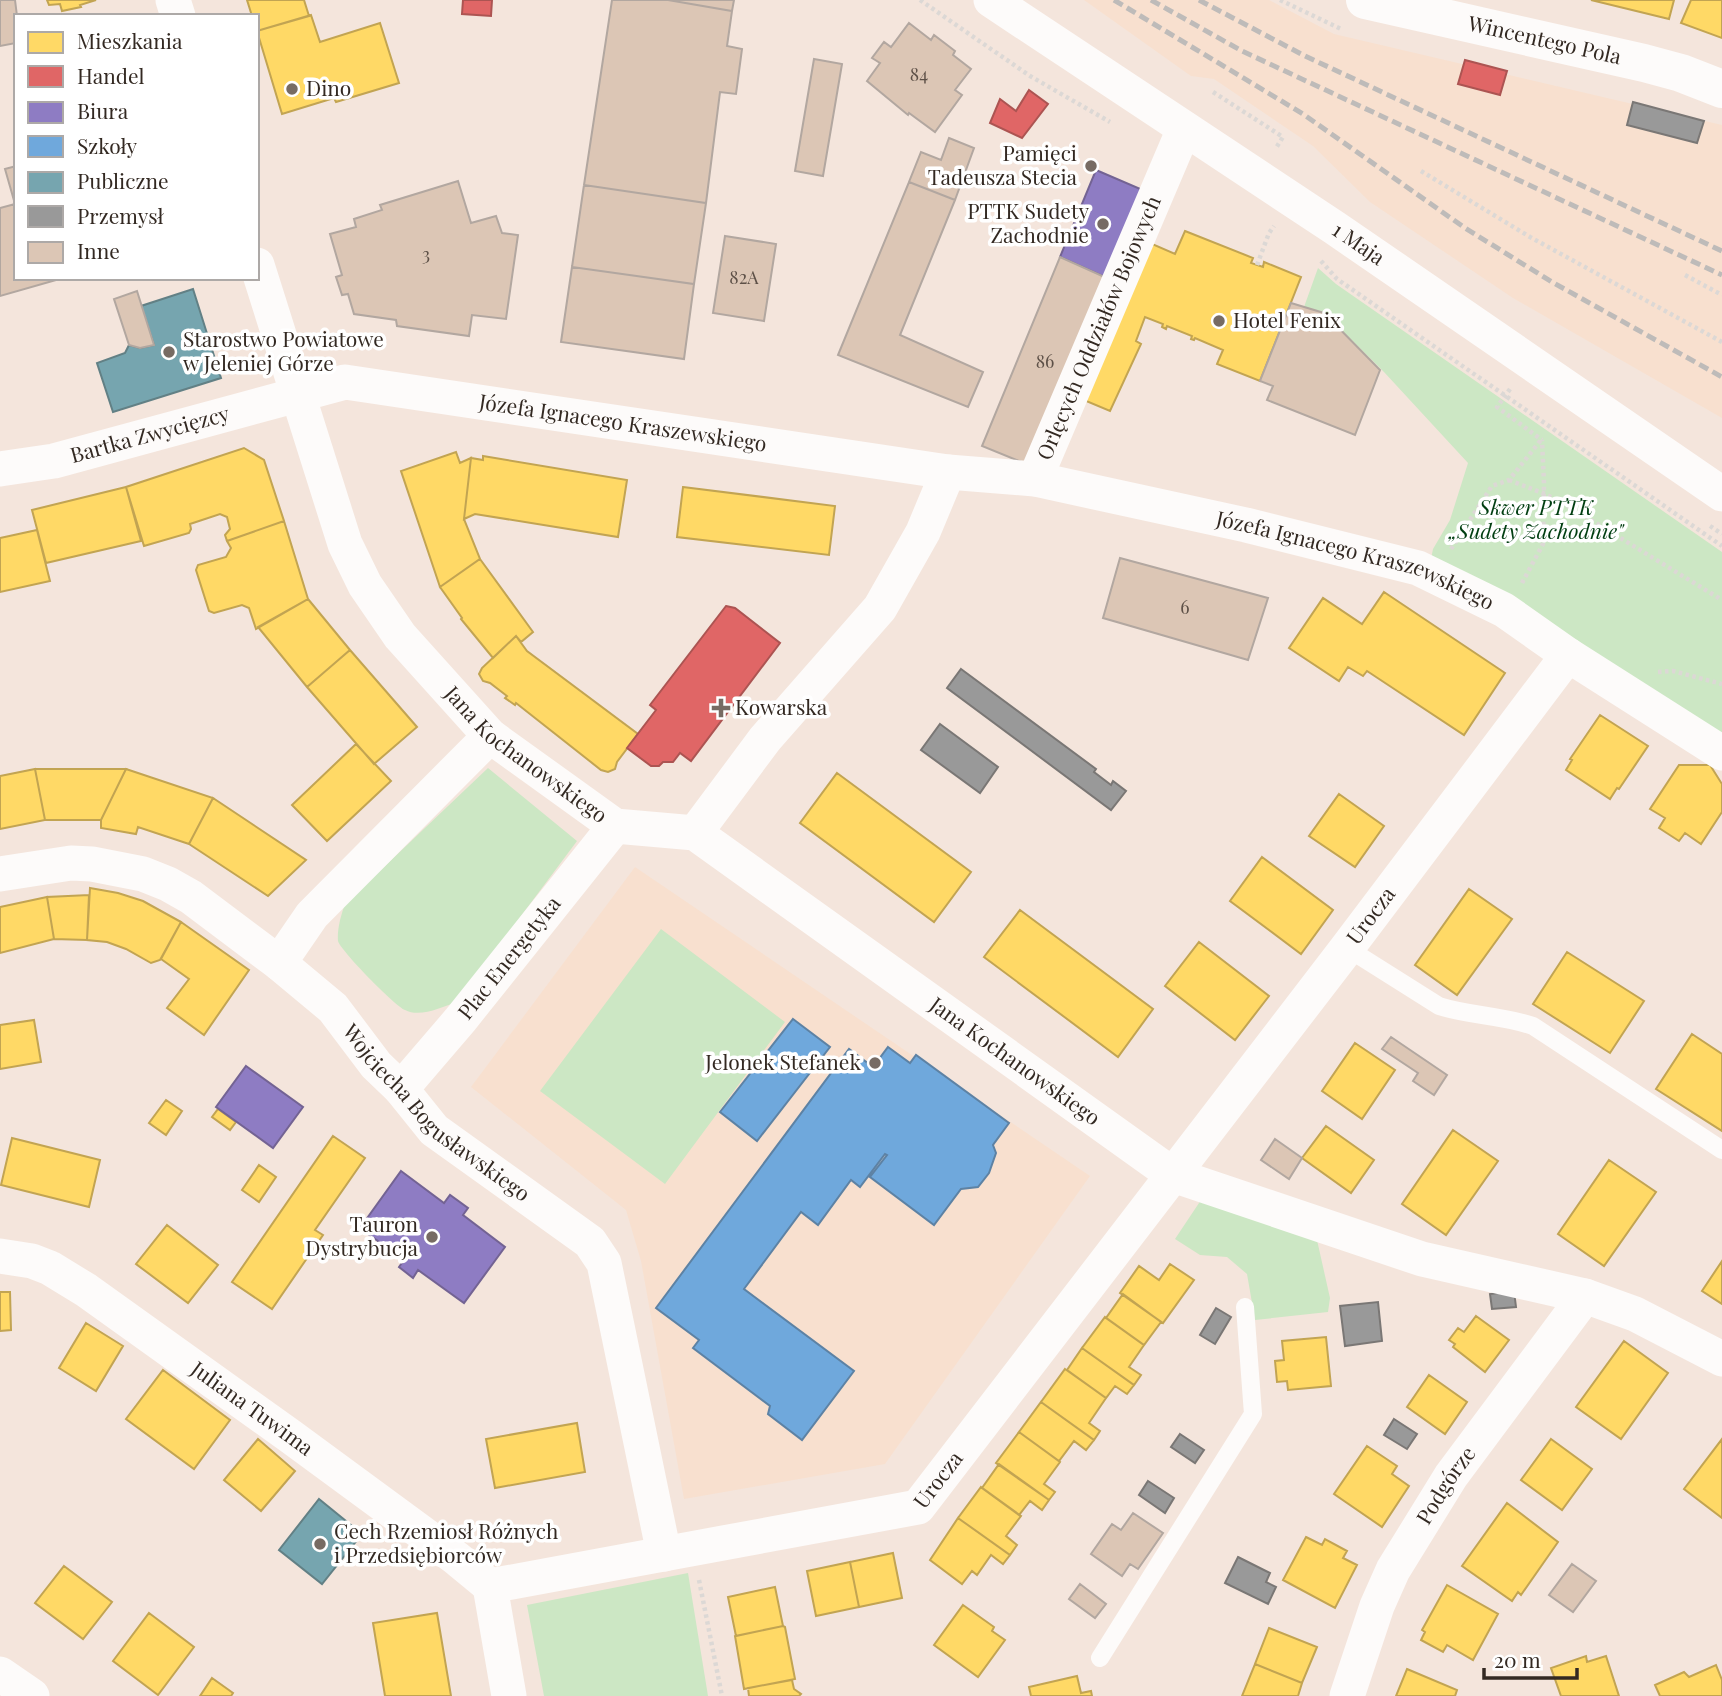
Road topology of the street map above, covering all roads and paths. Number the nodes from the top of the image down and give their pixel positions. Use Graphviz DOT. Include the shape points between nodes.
graph roads {
  1 [pos="920,0"];
  2 [pos="991,0"];
  3 [pos="1280,0"];
  4 [pos="1365,0"];
  5 [pos="1343,30"];
  6 [pos="1722,89"];
  7 [pos="1213,92"];
  8 [pos="1120,128"];
  9 [pos="1184,129"];
  10 [pos="1276,148"];
  11 [pos="1421,171"];
  12 [pos="1273,229"];
  13 [pos="1257,265"];
  14 [pos="1330,270"];
  15 [pos="259,271"];
  16 [pos="1685,275"];
  17 [pos="1722,295"];
  18 [pos="1722,342"];
  19 [pos="1510,389"];
  20 [pos="298,394"];
  21 [pos="1505,396"];
  22 [pos="1542,440"];
  23 [pos="0,469"];
  24 [pos="948,472"];
  25 [pos="1035,479"];
  26 [pos="1509,481"];
  27 [pos="1545,494"];
  28 [pos="1722,495"];
  29 [pos="1722,545"];
  30 [pos="1448,554"];
  31 [pos="1518,590"];
  32 [pos="1722,600"];
  33 [pos="1568,655"];
  34 [pos="1673,671"];
  35 [pos="1722,684"];
  36 [pos="489,736"];
  37 [pos="1722,752"];
  38 [pos="615,826"];
  39 [pos="695,833"];
  40 [pos="0,874"];
  41 [pos="1348,948"];
  42 [pos="279,963"];
  43 [pos="401,1089"];
  44 [pos="1722,1150"];
  45 [pos="1173,1175"];
  46 [pos="0,1256"];
  47 [pos="1585,1296"];
  48 [pos="1245,1307"];
  49 [pos="1722,1359"];
  50 [pos="678,1552"];
  51 [pos="490,1586"];
  52 [pos="1100,1658"];
  53 [pos="509,1696"];
  54 [pos="722,1696"];
  55 [pos="1347,1696"];
  1 -- 8 [label="path" via="1030,76"];
  2 -- 9 [label="street, 1 Maja"];
  3 -- 5 [label="path"];
  4 -- 6 [label="street, Wincentego Pola" via="1644,63"];
  7 -- 10 [label="path" via="1283,137"];
  9 -- 25 [label="street, Orlęcych Oddziałów Bojowych"];
  9 -- 28 [label="street, 1 Maja"];
  11 -- 18 [label="path"];
  12 -- 13 [label="path"];
  14 -- 21 [label="path"];
  15 -- 20 [label="street, Jana Kochanowskiego"];
  16 -- 17 [label="path"];
  19 -- 21 [label="path"];
  20 -- 23 [label="street, Bartka Zwycięzcy" via="54,461"];
  20 -- 24 [label="street, Józefa Ignacego Kraszewskiego" via="345,382"];
  20 -- 36 [label="street, Jana Kochanowskiego" via="345,544 365,585 400,636"];
  21 -- 22 [label="path" via="1497,407"];
  21 -- 29 [label="path"];
  22 -- 26 [label="path"];
  22 -- 27 [label="path"];
  24 -- 25 [label="street, Józefa Ignacego Kraszewskiego"];
  24 -- 39 [label="street" via="923,532 880,608 765,738"];
  25 -- 33 [label="street, Józefa Ignacego Kraszewskiego" via="1246,524 1418,568 1504,610"];
  26 -- 27 [label="path"];
  26 -- 30 [label="path" via="1492,486"];
  27 -- 31 [label="path" via="1543,544"];
  27 -- 32 [label="path"];
  33 -- 37 [label="street, Józefa Ignacego Kraszewskiego"];
  33 -- 41 [label="street, Urocza"];
  34 -- 35 [label="path"];
  36 -- 38 [label="street, Jana Kochanowskiego"];
  36 -- 42 [label="street" via="312,915"];
  38 -- 39 [label="street, Jana Kochanowskiego"];
  38 -- 43 [label="street, Plac Energetyka"];
  39 -- 45 [label="street, Jana Kochanowskiego"];
  40 -- 42 [label="street, Wojciecha Bogusławskiego" via="71,863 143,874 191,897"];
  41 -- 44 [label="lane" via="1439,1006 1533,1026"];
  41 -- 45 [label="street, Urocza"];
  42 -- 43 [label="street, Wojciecha Bogusławskiego" via="332,1008"];
  43 -- 50 [label="street, Wojciecha Bogusławskiego" via="433,1130 590,1242 604,1262"];
  45 -- 47 [label="street" via="1422,1259"];
  45 -- 50 [label="street, Urocza" via="918,1507"];
  46 -- 51 [label="street, Juliana Tuwima" via="50,1268 86,1290"];
  47 -- 49 [label="street" via="1635,1314"];
  47 -- 55 [label="street, Podgórze" via="1451,1476 1393,1570"];
  48 -- 52 [label="lane" via="1253,1414"];
  50 -- 51 [label="street, Urocza"];
  50 -- 54 [label="path"];
  51 -- 53 [label="street"];
}
